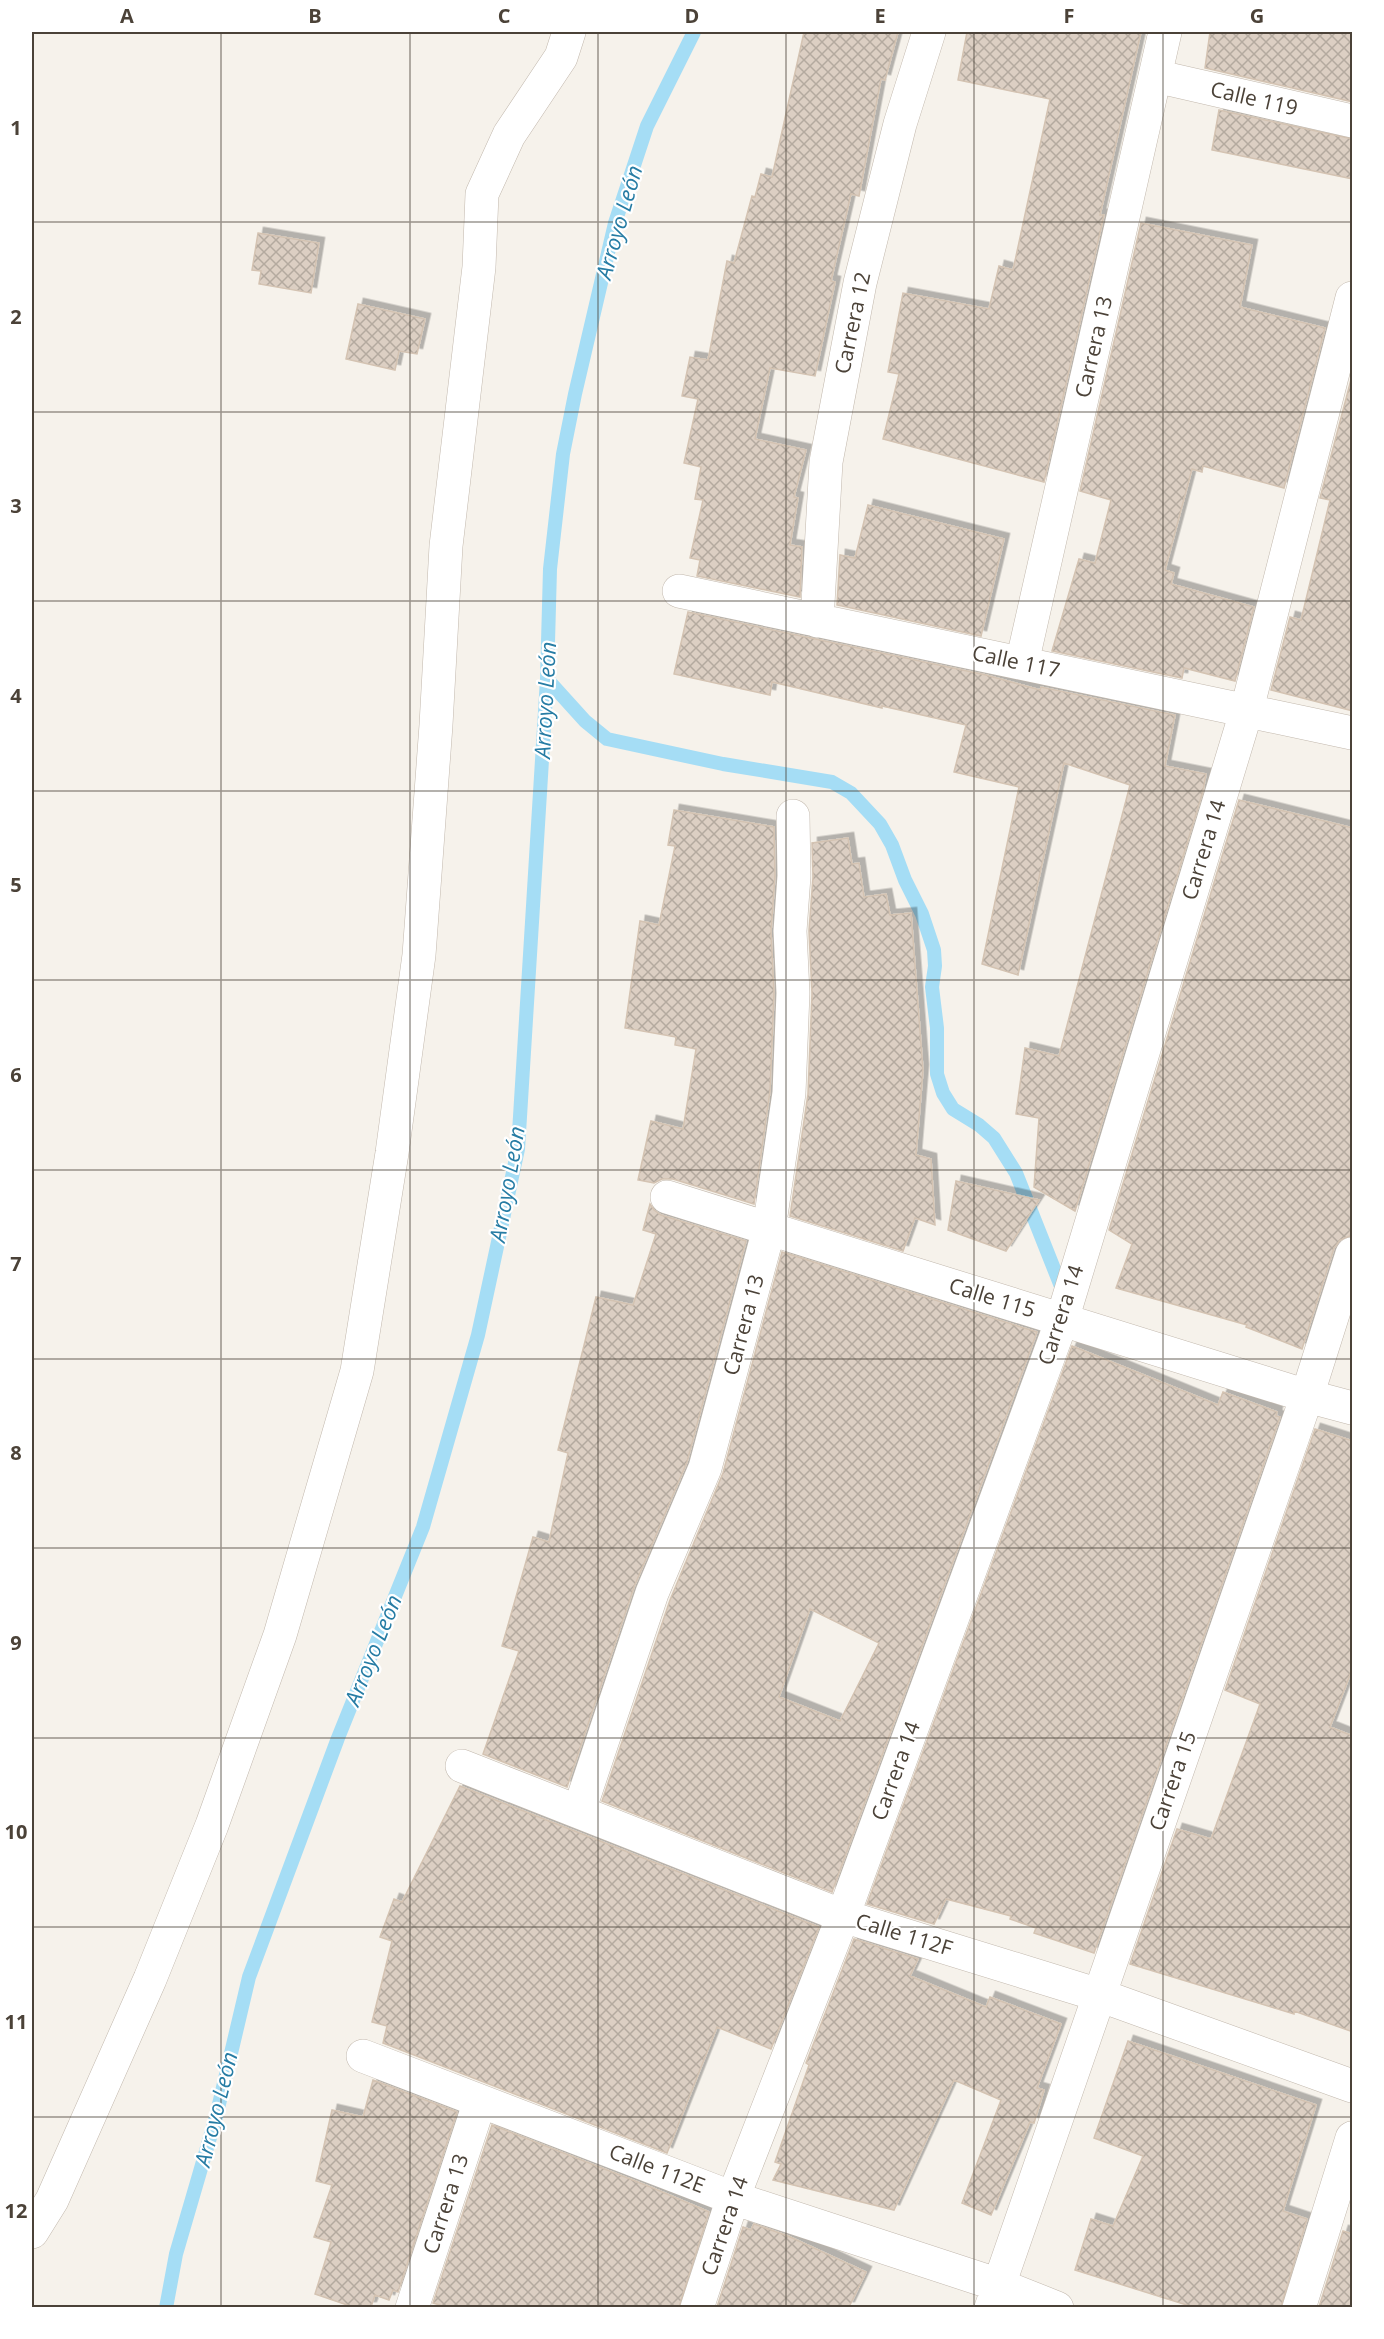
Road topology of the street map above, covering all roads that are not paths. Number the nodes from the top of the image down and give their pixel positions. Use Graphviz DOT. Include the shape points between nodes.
graph roads {
  1 [pos="569,32"];
  2 [pos="929,32"];
  3 [pos="1165,32"];
  4 [pos="1155,76"];
  5 [pos="1353,121"];
  6 [pos="1353,298"];
  7 [pos="679,591"];
  8 [pos="817,621"];
  9 [pos="1022,663"];
  10 [pos="1247,710"];
  11 [pos="1353,733"];
  12 [pos="793,816"];
  13 [pos="667,1197"];
  14 [pos="769,1229"];
  15 [pos="1353,1254"];
  16 [pos="1062,1320"];
  17 [pos="1307,1396"];
  18 [pos="1353,1408"];
  19 [pos="462,1766"];
  20 [pos="579,1811"];
  21 [pos="843,1916"];
  22 [pos="1099,1995"];
  23 [pos="363,2056"];
  24 [pos="1353,2086"];
  25 [pos="480,2101"];
  26 [pos="1353,2138"];
  27 [pos="733,2198"];
  28 [pos="32,2232"];
  29 [pos="995,2296"];
  30 [pos="412,2307"];
  31 [pos="697,2307"];
  32 [pos="1057,2307"];
  33 [pos="1299,2307"];
  1 -- 28 [label="street" via="561,57 509,135 483,194 479,267 446,546 419,955 357,1371 280,1635 212,1825 150,1979 52,2200"];
  2 -- 8 [label="street, Carrera 12" via="900,124 860,283 830,439"];
  3 -- 4 [label="street, Carrera 13"];
  4 -- 5 [label="street, Calle 119"];
  4 -- 9 [label="street, Carrera 13"];
  6 -- 10 [label="street, Carrera 14"];
  7 -- 8 [label="street, Calle 117"];
  8 -- 9 [label="street, Calle 117"];
  9 -- 10 [label="street, Calle 117"];
  10 -- 11 [label="street, Calle 117"];
  10 -- 16 [label="street, Carrera 14"];
  12 -- 14 [label="street, Carrera 13" via="789,1093"];
  13 -- 14 [label="street, Calle 115"];
  14 -- 16 [label="street, Calle 115"];
  14 -- 20 [label="street, Carrera 13" via="705,1468 652,1593"];
  15 -- 17 [label="street, Carrera 15"];
  16 -- 17 [label="street, Calle 115"];
  16 -- 21 [label="street, Carrera 14"];
  17 -- 18 [label="street, Calle 115"];
  17 -- 22 [label="street, Carrera 15"];
  19 -- 20 [label="street, Calle 112F"];
  20 -- 21 [label="street, Calle 112F"];
  21 -- 22 [label="street, Calle 112F"];
  21 -- 27 [label="street, Carrera 14"];
  22 -- 24 [label="street, Calle 112F"];
  22 -- 29 [label="street, Carrera 15"];
  23 -- 25 [label="street, Calle 112E"];
  25 -- 27 [label="street, Calle 112E"];
  25 -- 30 [label="street, Carrera 13"];
  26 -- 33 [label="street"];
  27 -- 29 [label="street, Calle 112E"];
  27 -- 31 [label="street, Carrera 14"];
  29 -- 32 [label="street, Calle 112E"];
}
